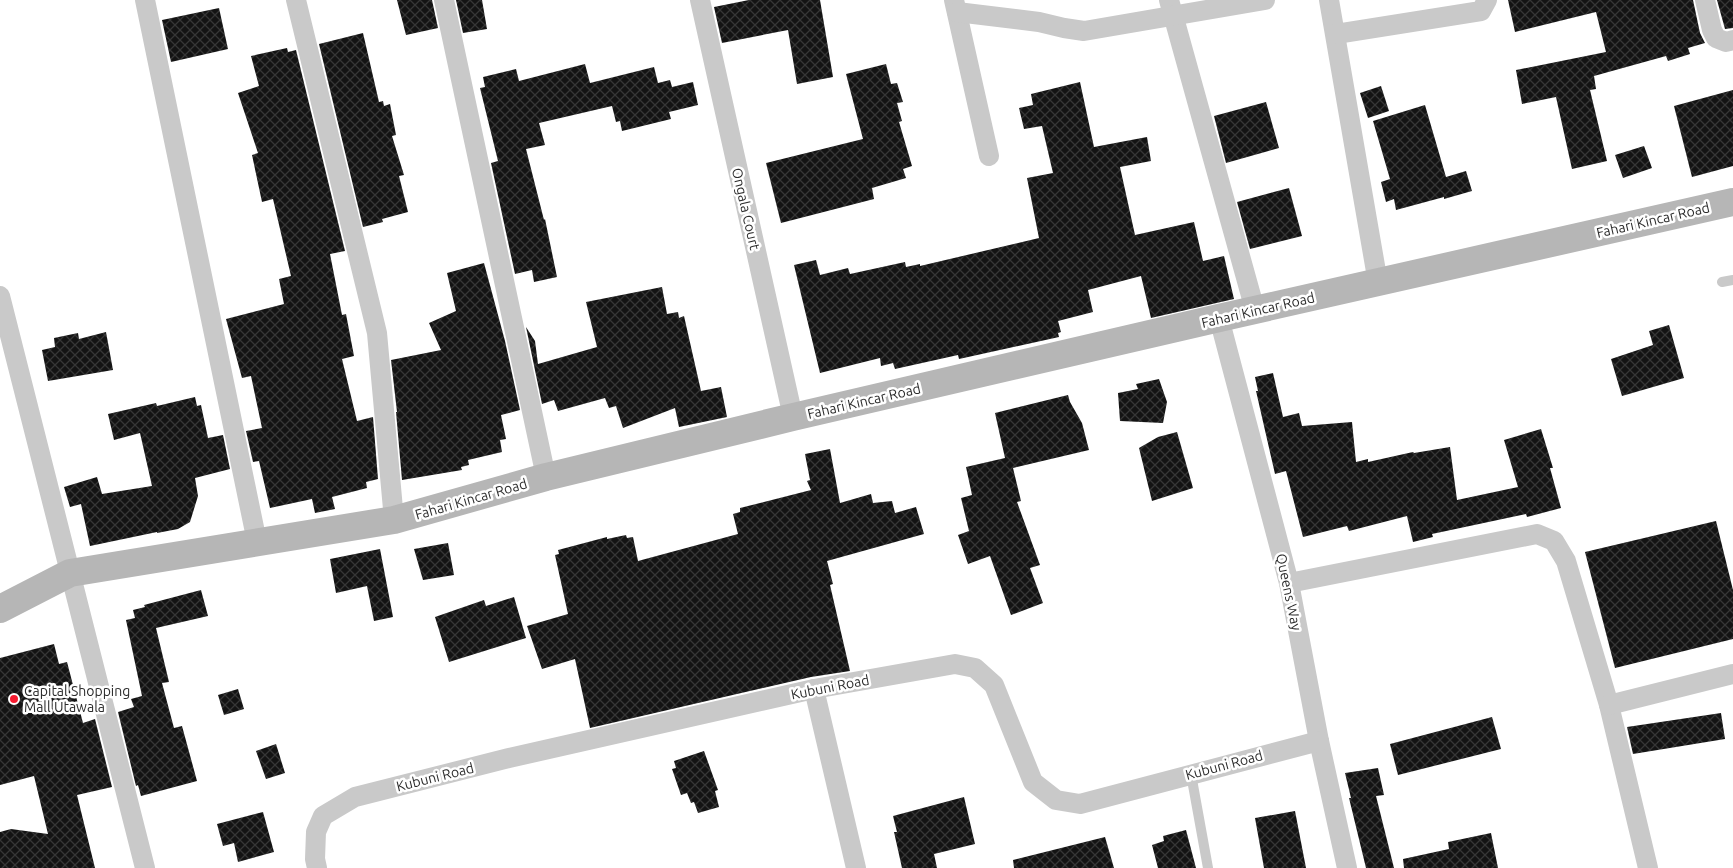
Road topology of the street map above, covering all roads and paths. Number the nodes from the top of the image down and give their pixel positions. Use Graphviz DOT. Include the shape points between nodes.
graph roads {
  1 [pos="146,0"];
  2 [pos="296,0"];
  3 [pos="444,0"];
  4 [pos="700,0"];
  5 [pos="1265,0"];
  6 [pos="1329,0"];
  7 [pos="1487,0"];
  8 [pos="1705,0"];
  9 [pos="955,6"];
  10 [pos="1171,8"];
  11 [pos="1336,34"];
  12 [pos="1733,40"];
  13 [pos="989,156"];
  14 [pos="1733,202"];
  15 [pos="1733,280"];
  16 [pos="1722,282"];
  17 [pos="1378,283"];
  18 [pos="0,296"];
  19 [pos="1255,310"];
  20 [pos="1220,318"];
  21 [pos="793,417"];
  22 [pos="546,477"];
  23 [pos="394,520"];
  24 [pos="257,542"];
  25 [pos="70,573"];
  26 [pos="1289,583"];
  27 [pos="0,609"];
  28 [pos="1733,674"];
  29 [pos="814,689"];
  30 [pos="1608,705"];
  31 [pos="1319,741"];
  32 [pos="1191,774"];
  33 [pos="145,868"];
  34 [pos="317,868"];
  35 [pos="856,868"];
  36 [pos="1208,868"];
  37 [pos="1347,868"];
  38 [pos="1648,868"];
  1 -- 24 [label="street"];
  2 -- 23 [label="street" via="377,333"];
  3 -- 22 [label="street"];
  4 -- 21 [label="street, Ongala Court"];
  5 -- 10 [label="street"];
  6 -- 11 [label="street"];
  7 -- 11 [label="street" via="1481,11"];
  8 -- 12 [label="street" via="1716,38 1726,42"];
  9 -- 10 [label="street" via="1084,31"];
  9 -- 13 [label="street"];
  10 -- 19 [label="street"];
  11 -- 17 [label="street"];
  14 -- 17 [label="street, Fahari Kincar Road"];
  15 -- 16 [label="lane"];
  17 -- 19 [label="street, Fahari Kincar Road"];
  18 -- 25 [label="street"];
  19 -- 20 [label="street, Fahari Kincar Road"];
  20 -- 21 [label="street, Fahari Kincar Road"];
  20 -- 26 [label="street, Queens Way"];
  21 -- 22 [label="street, Fahari Kincar Road"];
  22 -- 23 [label="street, Fahari Kincar Road"];
  23 -- 24 [label="street, Fahari Kincar Road"];
  24 -- 25 [label="street, Fahari Kincar Road"];
  25 -- 27 [label="street, Fahari Kincar Road"];
  25 -- 33 [label="street"];
  26 -- 30 [label="street" via="1537,534 1554,541 1566,561"];
  26 -- 31 [label="street, Queens Way"];
  28 -- 30 [label="street"];
  29 -- 32 [label="street, Kubuni Road" via="955,664 975,668 994,685 1033,782 1056,800 1080,804"];
  29 -- 34 [label="street, Kubuni Road" via="509,758 355,797 323,816 316,832"];
  29 -- 35 [label="street"];
  30 -- 38 [label="street"];
  31 -- 32 [label="street, Kubuni Road"];
  31 -- 37 [label="street, Queens Way"];
  32 -- 36 [label="lane"];
}
